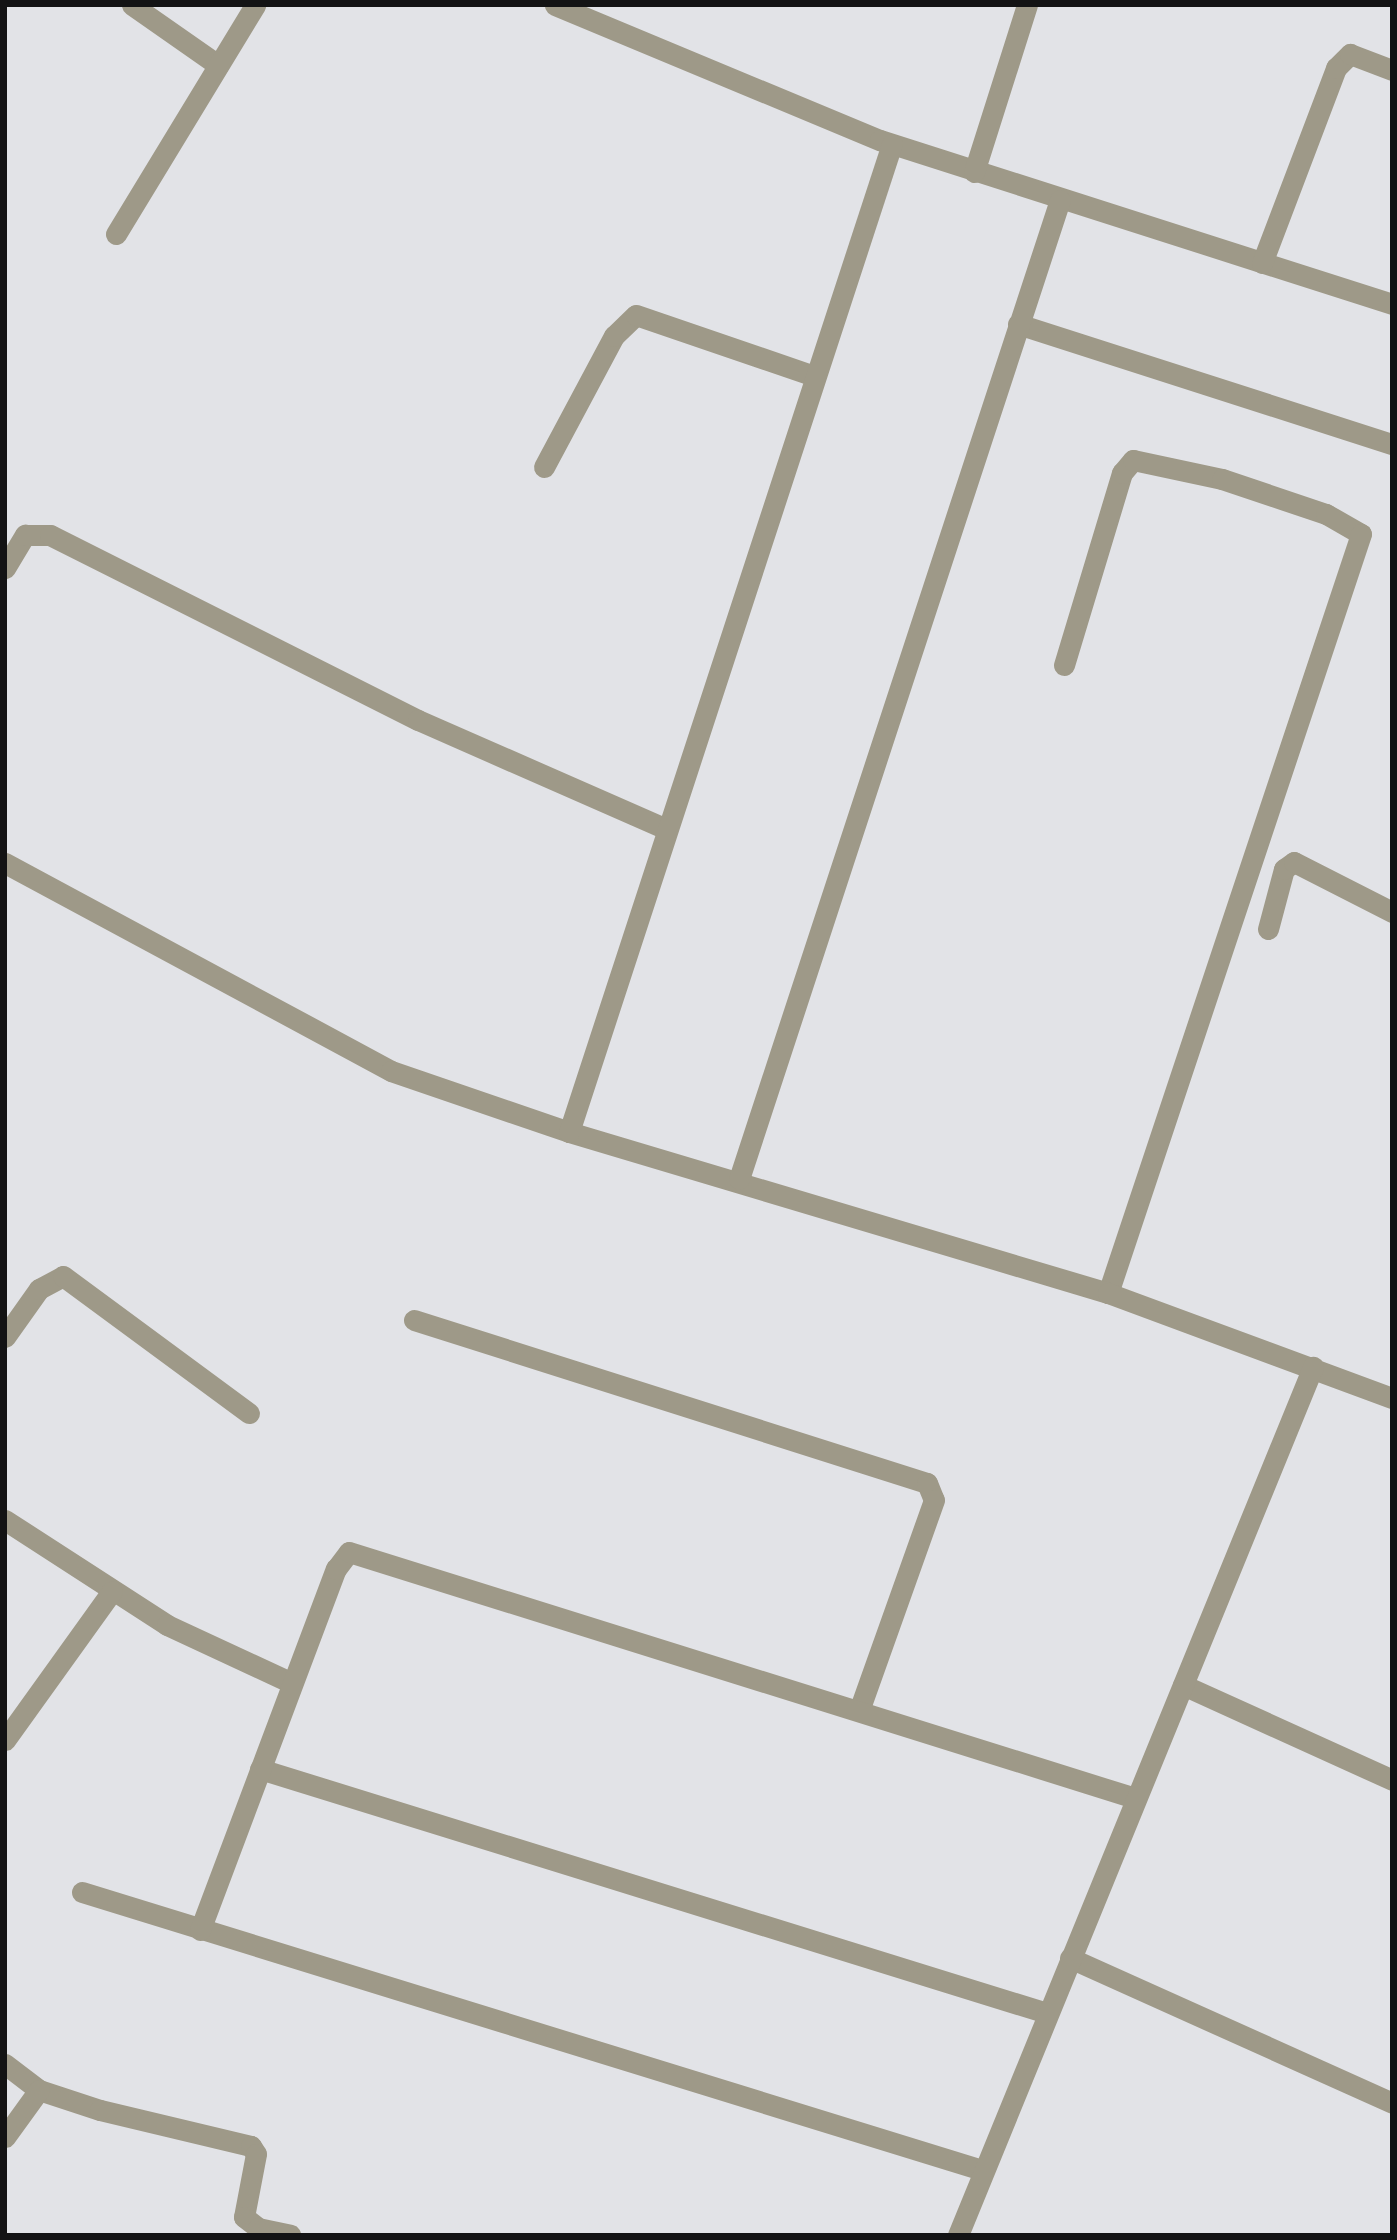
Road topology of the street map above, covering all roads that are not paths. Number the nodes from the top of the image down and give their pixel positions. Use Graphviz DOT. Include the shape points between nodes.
graph roads {
  1 [pos="132,5"];
  2 [pos="255,5"];
  3 [pos="555,5"];
  4 [pos="1027,5"];
  5 [pos="218,65"];
  6 [pos="1392,70"];
  7 [pos="892,144"];
  8 [pos="974,172"];
  9 [pos="1060,200"];
  10 [pos="116,234"];
  11 [pos="1262,263"];
  12 [pos="1392,304"];
  13 [pos="1018,324"];
  14 [pos="814,376"];
  15 [pos="1392,444"];
  16 [pos="544,467"];
  17 [pos="5,568"];
  18 [pos="1064,665"];
  19 [pos="664,828"];
  20 [pos="5,863"];
  21 [pos="1392,912"];
  22 [pos="1268,929"];
  23 [pos="569,1132"];
  24 [pos="739,1179"];
  25 [pos="1108,1293"];
  26 [pos="414,1320"];
  27 [pos="5,1337"];
  28 [pos="1313,1367"];
  29 [pos="1392,1398"];
  30 [pos="249,1413"];
  31 [pos="5,1520"];
  32 [pos="112,1591"];
  33 [pos="292,1683"];
  34 [pos="1183,1685"];
  35 [pos="860,1708"];
  36 [pos="5,1740"];
  37 [pos="260,1769"];
  38 [pos="1392,1780"];
  39 [pos="1135,1798"];
  40 [pos="82,1892"];
  41 [pos="200,1930"];
  42 [pos="1070,1958"];
  43 [pos="1047,2013"];
  44 [pos="5,2064"];
  45 [pos="39,2090"];
  46 [pos="1392,2104"];
  47 [pos="5,2137"];
  48 [pos="982,2170"];
  49 [pos="290,2235"];
  50 [pos="958,2235"];
  1 -- 5 [label="street"];
  2 -- 5 [label="street"];
  3 -- 7 [label="street"];
  4 -- 8 [label="street"];
  5 -- 10 [label="street"];
  6 -- 11 [label="street" via="1350,54 1336,68"];
  7 -- 8 [label="street"];
  7 -- 14 [label="street"];
  8 -- 9 [label="street"];
  9 -- 11 [label="street"];
  9 -- 13 [label="street"];
  11 -- 12 [label="street"];
  13 -- 15 [label="street"];
  13 -- 24 [label="street"];
  14 -- 16 [label="street" via="636,315 614,336"];
  14 -- 19 [label="street"];
  17 -- 19 [label="street" via="24,535 50,535 418,720"];
  18 -- 25 [label="street" via="1122,473 1133,460 1222,479 1326,514 1362,534"];
  19 -- 23 [label="street"];
  20 -- 23 [label="street" via="358,1055"];
  21 -- 22 [label="street" via="1294,862 1283,869"];
  23 -- 24 [label="street"];
  24 -- 25 [label="street"];
  25 -- 28 [label="street"];
  26 -- 35 [label="street" via="927,1483 933,1500"];
  27 -- 30 [label="street" via="39,1289 63,1276"];
  28 -- 29 [label="street"];
  28 -- 34 [label="street"];
  31 -- 32 [label="street"];
  32 -- 33 [label="street" via="202,1643"];
  32 -- 36 [label="street"];
  33 -- 35 [label="street" via="336,1569 349,1552"];
  33 -- 37 [label="street"];
  34 -- 38 [label="street"];
  34 -- 39 [label="street"];
  35 -- 39 [label="street"];
  37 -- 41 [label="street"];
  37 -- 43 [label="street"];
  39 -- 42 [label="street"];
  40 -- 41 [label="street"];
  41 -- 48 [label="street"];
  42 -- 43 [label="street"];
  42 -- 46 [label="street"];
  43 -- 48 [label="street"];
  44 -- 45 [label="street"];
  45 -- 47 [label="street"];
  45 -- 49 [label="street" via="251,2146 256,2154 244,2217 258,2228"];
  48 -- 50 [label="street"];
}
